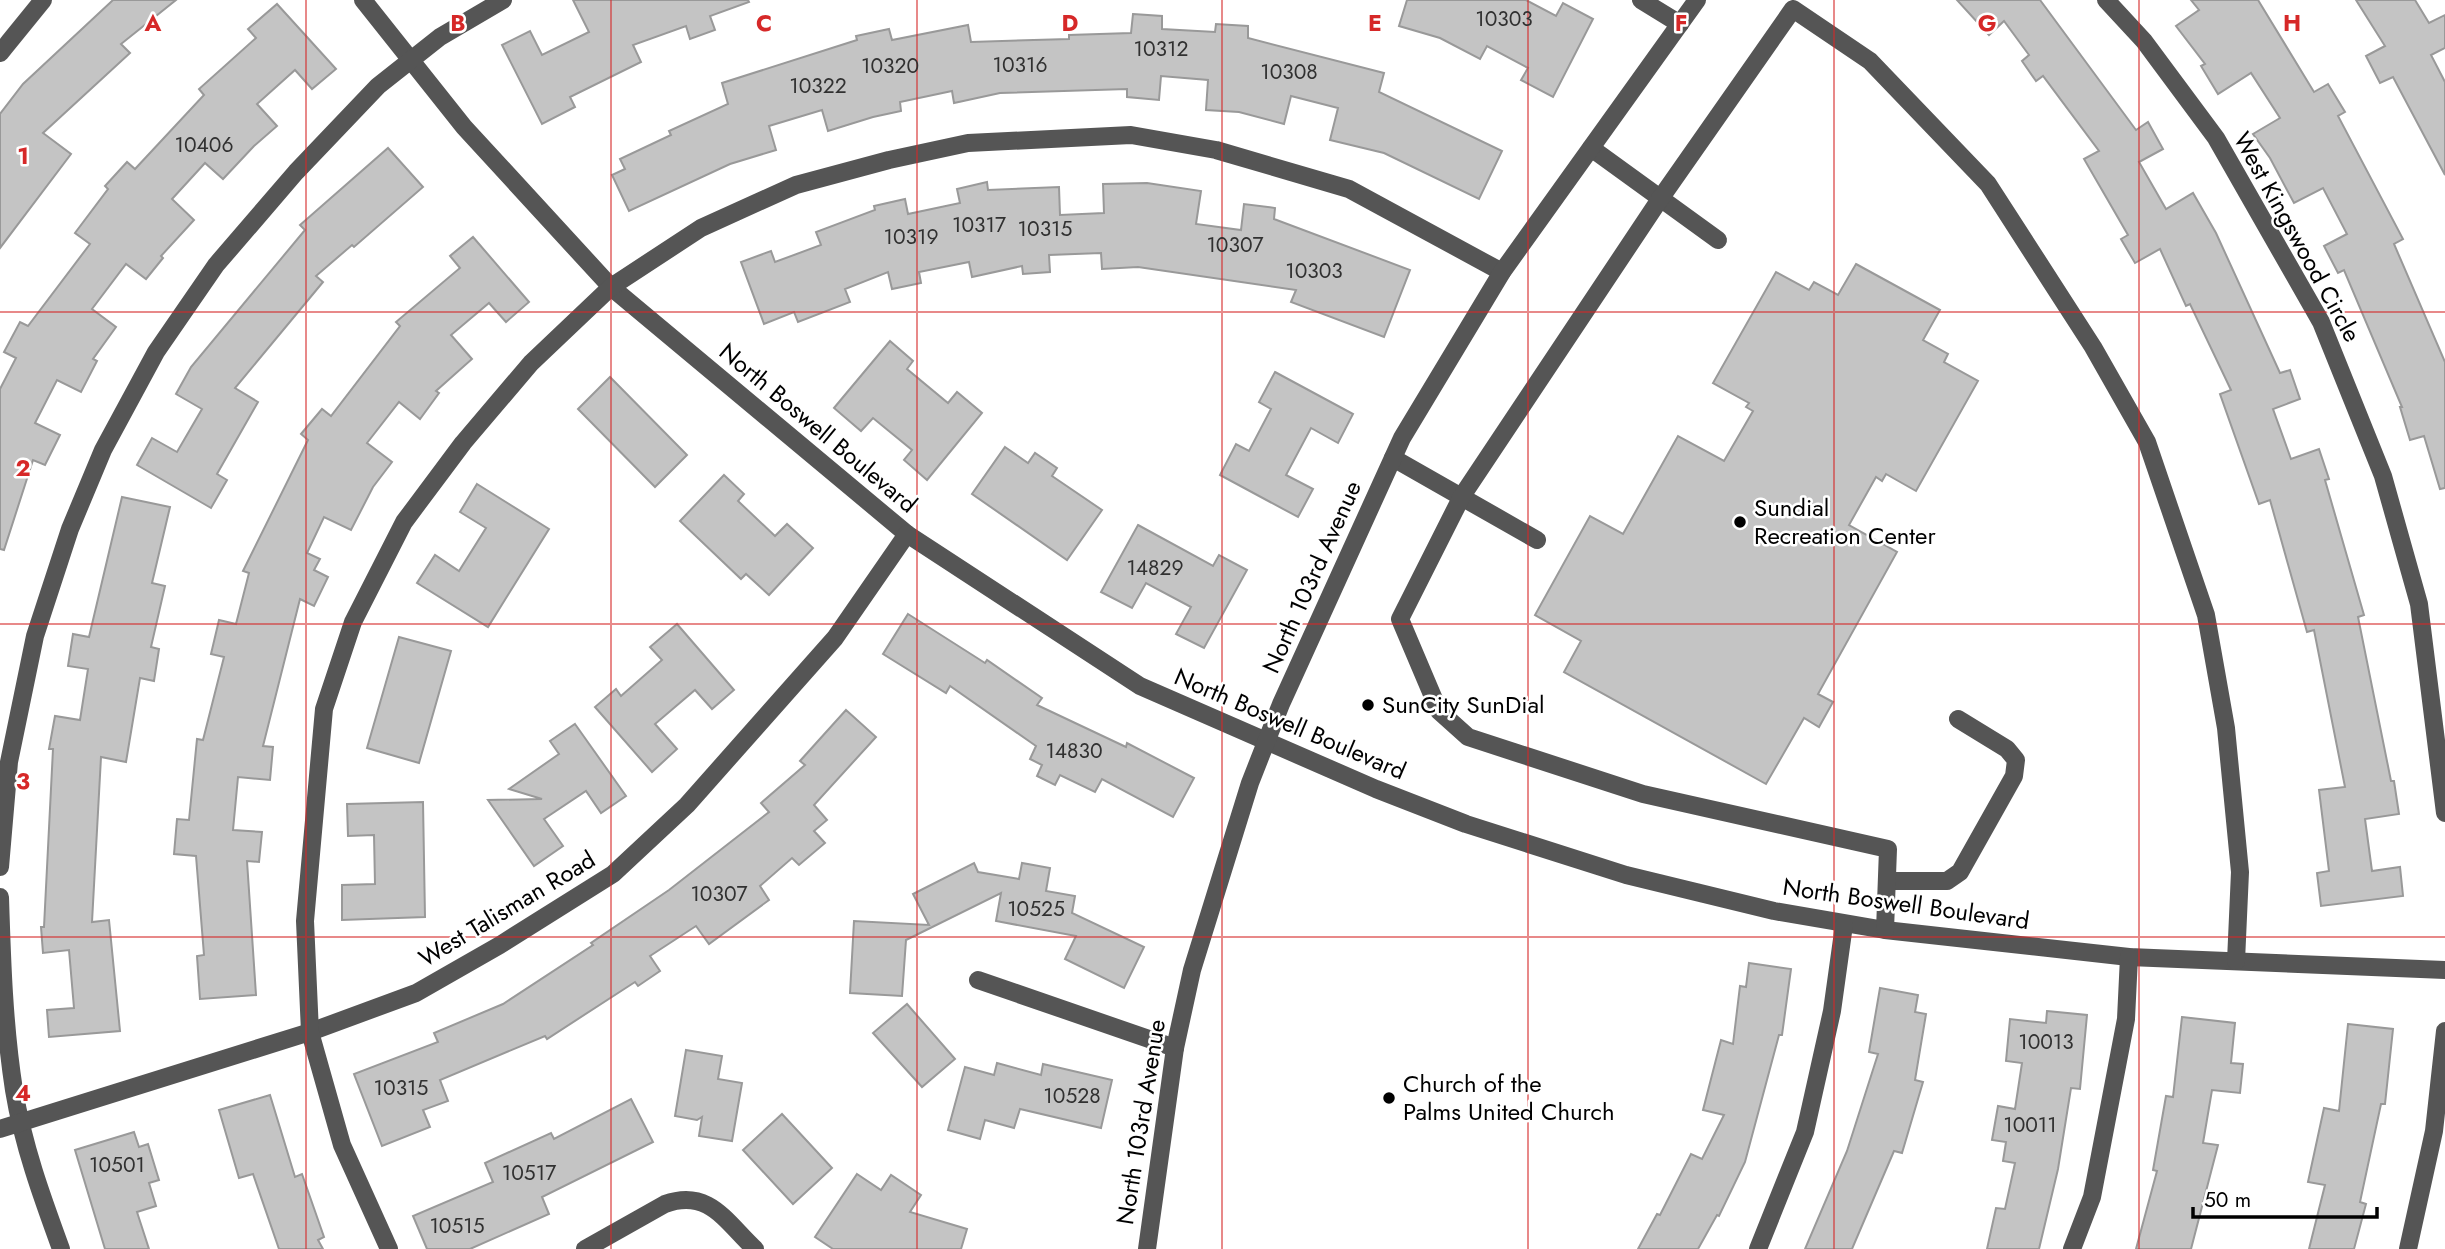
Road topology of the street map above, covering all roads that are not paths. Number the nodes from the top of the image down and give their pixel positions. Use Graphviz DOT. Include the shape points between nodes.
graph roads {
  1 [pos="43,0"];
  2 [pos="363,0"];
  3 [pos="503,0"];
  4 [pos="1641,0"];
  5 [pos="1697,0"];
  6 [pos="2106,0"];
  7 [pos="1680,24"];
  8 [pos="0,52"];
  9 [pos="410,60"];
  10 [pos="1591,148"];
  11 [pos="1660,198"];
  12 [pos="1718,240"];
  13 [pos="1502,272"];
  14 [pos="611,287"];
  15 [pos="1393,458"];
  16 [pos="1462,496"];
  17 [pos="907,534"];
  18 [pos="1537,540"];
  19 [pos="1958,719"];
  20 [pos="1266,742"];
  21 [pos="2445,813"];
  22 [pos="0,867"];
  23 [pos="1887,881"];
  24 [pos="0,898"];
  25 [pos="1844,925"];
  26 [pos="1885,930"];
  27 [pos="2129,957"];
  28 [pos="2236,961"];
  29 [pos="2445,970"];
  30 [pos="978,980"];
  31 [pos="2445,1031"];
  32 [pos="310,1032"];
  33 [pos="1175,1048"];
  34 [pos="22,1123"];
  35 [pos="0,1129"];
  36 [pos="61,1249"];
  37 [pos="389,1249"];
  38 [pos="585,1249"];
  39 [pos="755,1249"];
  40 [pos="1147,1249"];
  41 [pos="1758,1249"];
  42 [pos="2072,1249"];
  43 [pos="2408,1249"];
  1 -- 8 [label="street"];
  2 -- 9 [label="street, North Boswell Boulevard"];
  3 -- 9 [label="street"];
  4 -- 7 [label="street"];
  5 -- 7 [label="street, North 103rd Avenue"];
  6 -- 21 [label="street, West Kingswood Circle" via="2144,41 2216,138 2321,322 2383,476 2419,604"];
  7 -- 10 [label="street, North 103rd Avenue"];
  9 -- 14 [label="street, North Boswell Boulevard" via="464,127"];
  9 -- 22 [label="street" via="378,86 296,172 216,265 156,352 103,450 70,528 35,636 9,762"];
  10 -- 11 [label="street"];
  10 -- 13 [label="street, North 103rd Avenue"];
  11 -- 12 [label="street"];
  11 -- 16 [label="street"];
  11 -- 28 [label="street" via="1793,9 1870,61 1988,184 2094,347 2147,442 2206,615 2226,728 2240,872"];
  13 -- 14 [label="street" via="1349,189 1216,150 1131,135 968,144 796,185 701,228"];
  13 -- 15 [label="street, North 103rd Avenue"];
  14 -- 17 [label="street, North Boswell Boulevard"];
  14 -- 32 [label="street" via="531,363 463,443 404,522 353,622 324,709 305,921"];
  15 -- 16 [label="street"];
  15 -- 20 [label="street, North 103rd Avenue"];
  16 -- 18 [label="street"];
  16 -- 23 [label="street" via="1400,619 1439,710 1468,737 1643,794 1888,849"];
  17 -- 20 [label="street, North Boswell Boulevard" via="1140,686"];
  17 -- 32 [label="street, West Talisman Road" via="826,648 687,805 613,874 416,993"];
  19 -- 23 [label="street" via="2007,749 2016,760 2014,776 1960,872 1947,881"];
  20 -- 25 [label="street, North Boswell Boulevard" via="1387,794 1534,847 1668,887"];
  20 -- 33 [label="street, North 103rd Avenue" via="1192,970"];
  23 -- 26 [label="street"];
  24 -- 34 [label="street" via="2,996"];
  25 -- 26 [label="street, North Boswell Boulevard"];
  25 -- 41 [label="street" via="1832,1011 1805,1132"];
  26 -- 27 [label="street, North Boswell Boulevard"];
  27 -- 28 [label="street, North Boswell Boulevard"];
  27 -- 42 [label="street" via="2126,1019 2092,1197"];
  28 -- 29 [label="street, North Boswell Boulevard"];
  30 -- 33 [label="street"];
  31 -- 43 [label="street" via="2434,1131"];
  32 -- 34 [label="street, West Talisman Road"];
  32 -- 37 [label="street" via="342,1145"];
  33 -- 40 [label="street, North 103rd Avenue"];
  34 -- 35 [label="street, West Talisman Road"];
  34 -- 36 [label="street" via="34,1176"];
  38 -- 39 [label="street" via="665,1204 691,1198 713,1207"];
}
